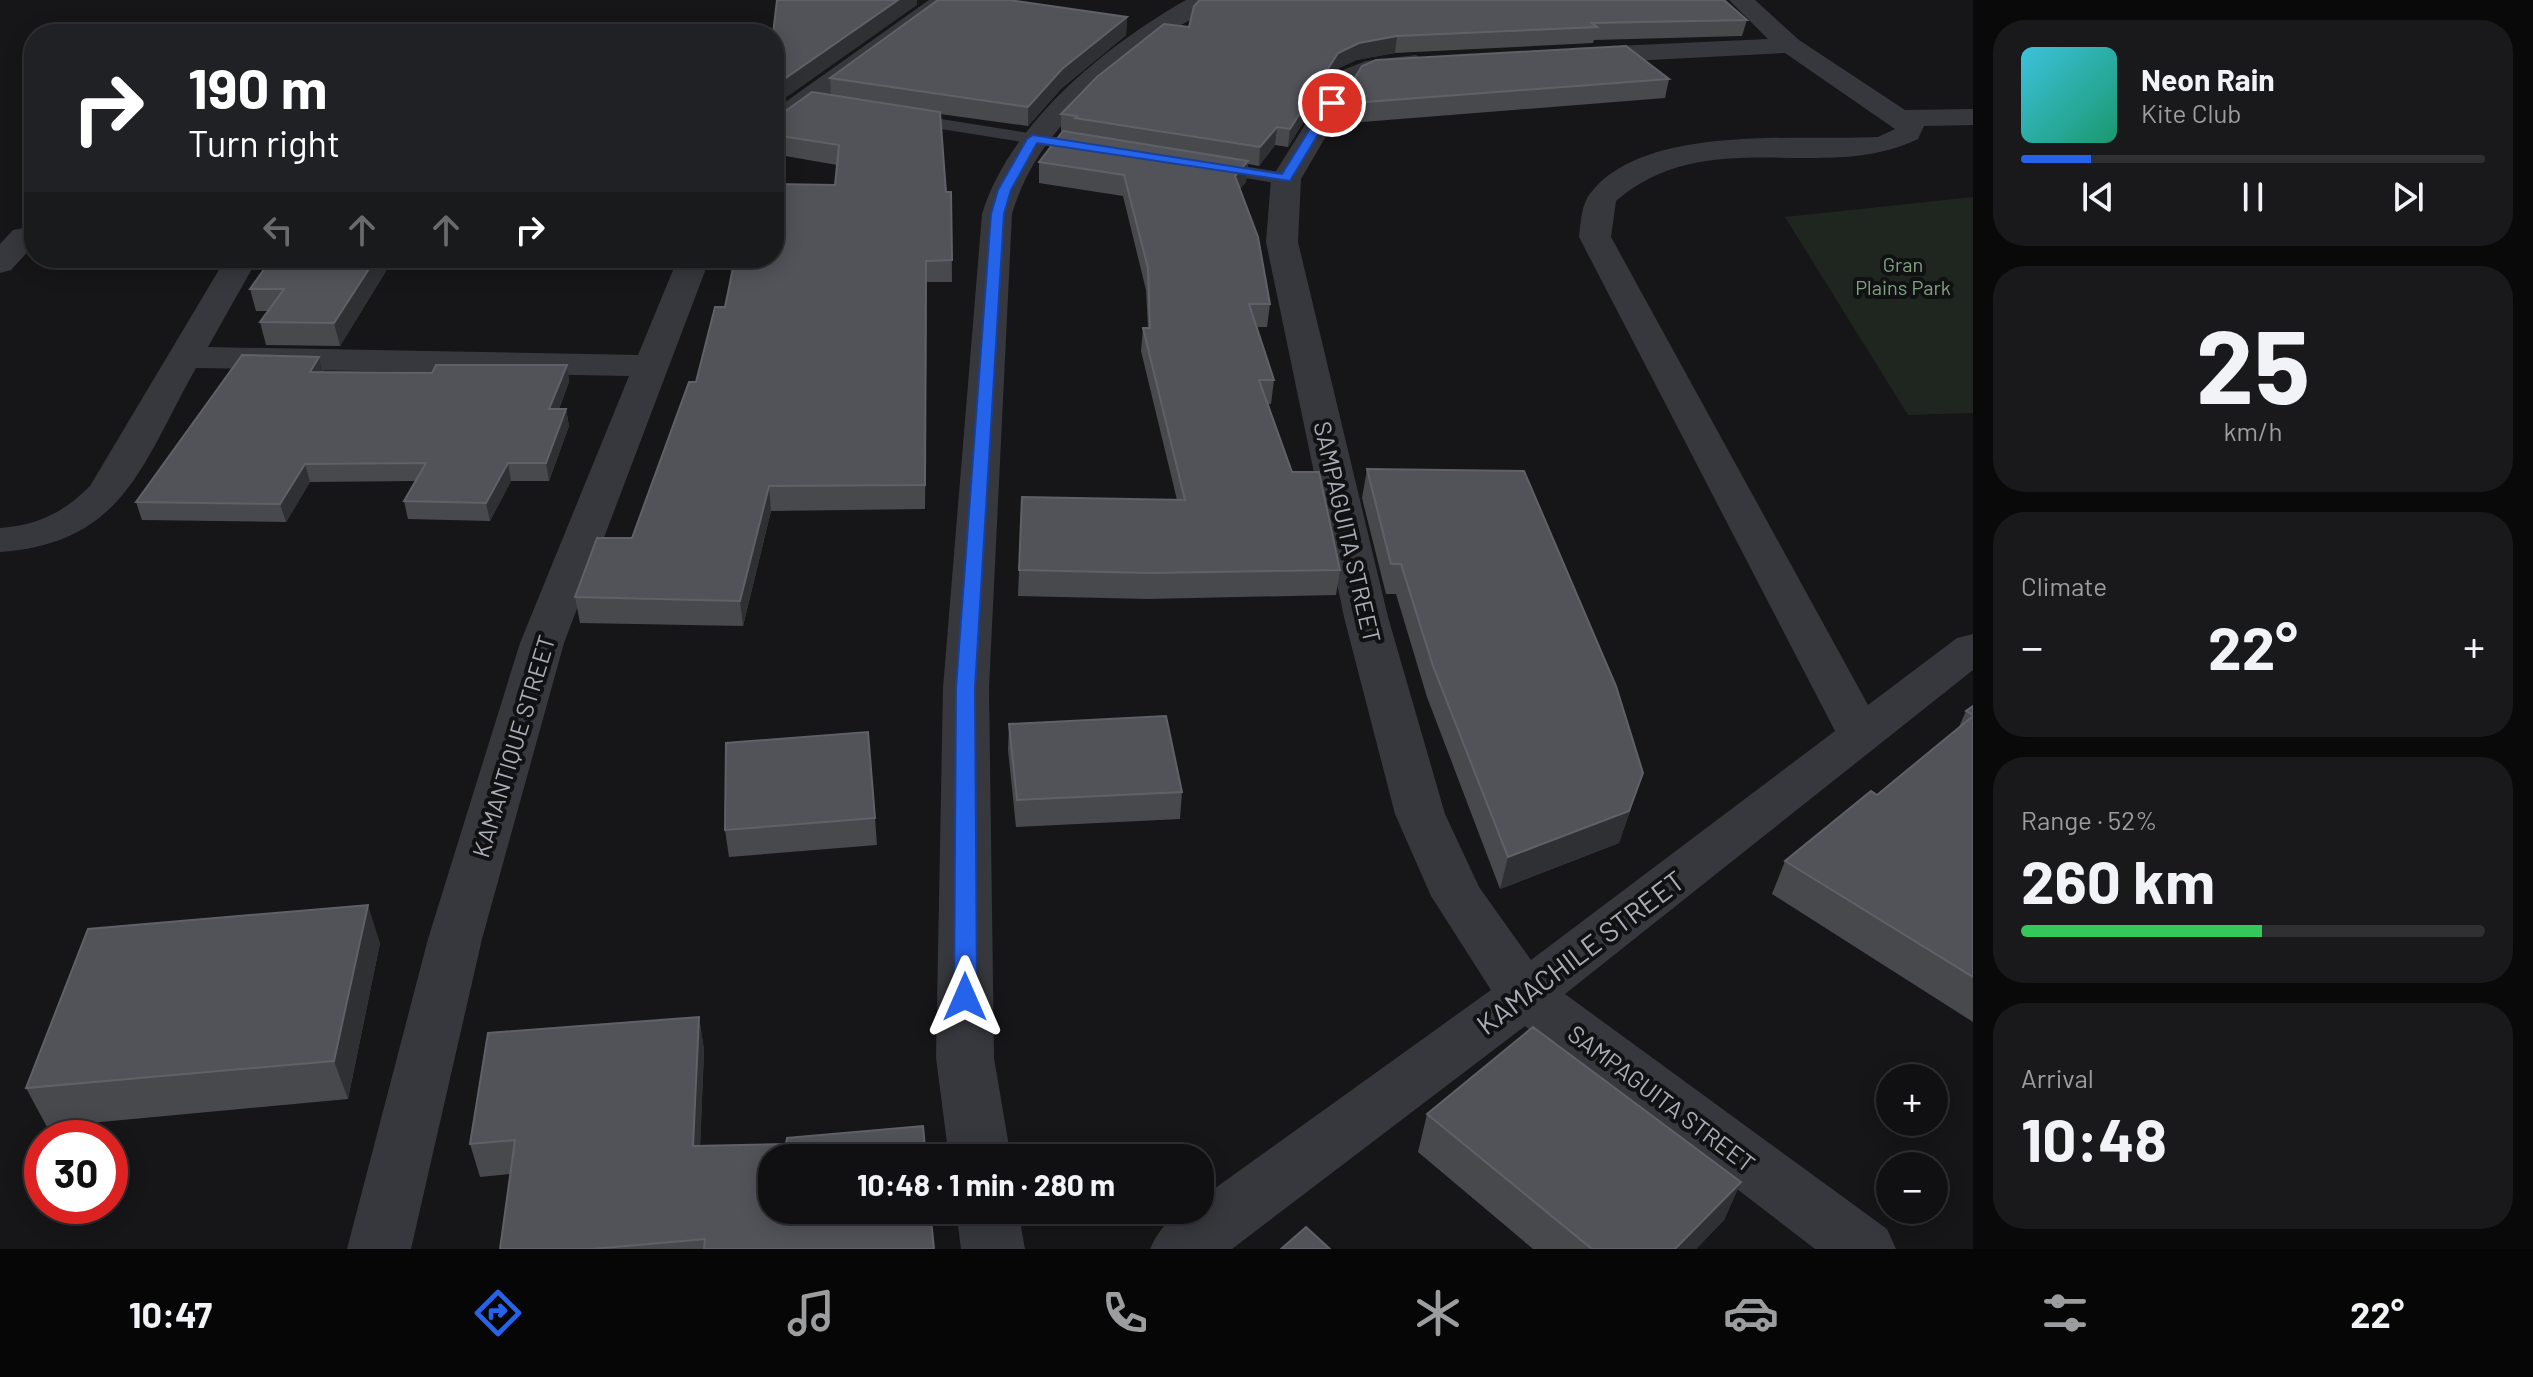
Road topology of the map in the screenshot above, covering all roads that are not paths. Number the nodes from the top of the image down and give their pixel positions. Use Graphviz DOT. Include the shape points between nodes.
graph roads {
  1 [pos="945,0"];
  2 [pos="1203,0"];
  3 [pos="1741,0"];
  4 [pos="1790,45"];
  5 [pos="1538,57"];
  6 [pos="1443,62"];
  7 [pos="800,101"];
  8 [pos="831,106"];
  9 [pos="878,114"];
  10 [pos="784,115"];
  11 [pos="1973,117"];
  12 [pos="1899,118"];
  13 [pos="1033,139"];
  14 [pos="1112,151"];
  15 [pos="1191,164"];
  16 [pos="1286,179"];
  17 [pos="19,237"];
  18 [pos="0,263"];
  19 [pos="236,268"];
  20 [pos="690,268"];
  21 [pos="183,357"];
  22 [pos="654,366"];
  23 [pos="0,540"];
  24 [pos="1973,648"];
  25 [pos="1862,737"];
  26 [pos="1525,995"];
  27 [pos="978,1144"];
  28 [pos="989,1224"];
  29 [pos="379,1249"];
  30 [pos="993,1249"];
  31 [pos="1182,1249"];
  32 [pos="1864,1249"];
  1 -- 7 [label="street"];
  2 -- 13 [label="street" via="1134,47"];
  3 -- 4 [label="street"];
  4 -- 5 [label="street"];
  4 -- 12 [label="street"];
  6 -- 16 [label="street, SAMPAGUITA STREET" via="1395,64 1347,78"];
  7 -- 8 [label="lane"];
  7 -- 10 [label="street"];
  9 -- 13 [label="lane"];
  11 -- 12 [label="street"];
  12 -- 25 [label="street" via="1911,128 1883,145 1655,160 1614,186 1602,198 1596,216 1595,237"];
  13 -- 14 [label="lane"];
  13 -- 27 [label="street" via="1004,190 997,214 966,688 965,1058"];
  15 -- 16 [label="lane"];
  16 -- 26 [label="street, SAMPAGUITA STREET" via="1282,242 1366,617 1420,814 1457,896"];
  17 -- 18 [label="street"];
  19 -- 21 [label="street"];
  20 -- 22 [label="street, KAMANTIQUE STREET"];
  21 -- 22 [label="street"];
  21 -- 23 [label="street" via="106,492 84,515 61,530"];
  22 -- 29 [label="street, KAMANTIQUE STREET" via="542,643 455,939"];
  24 -- 25 [label="street, KAMACHILE STREET"];
  25 -- 26 [label="street, KAMACHILE STREET"];
  26 -- 31 [label="street, KAMACHILE STREET"];
  26 -- 32 [label="street, SAMPAGUITA STREET"];
  28 -- 30 [label="street"];
}
